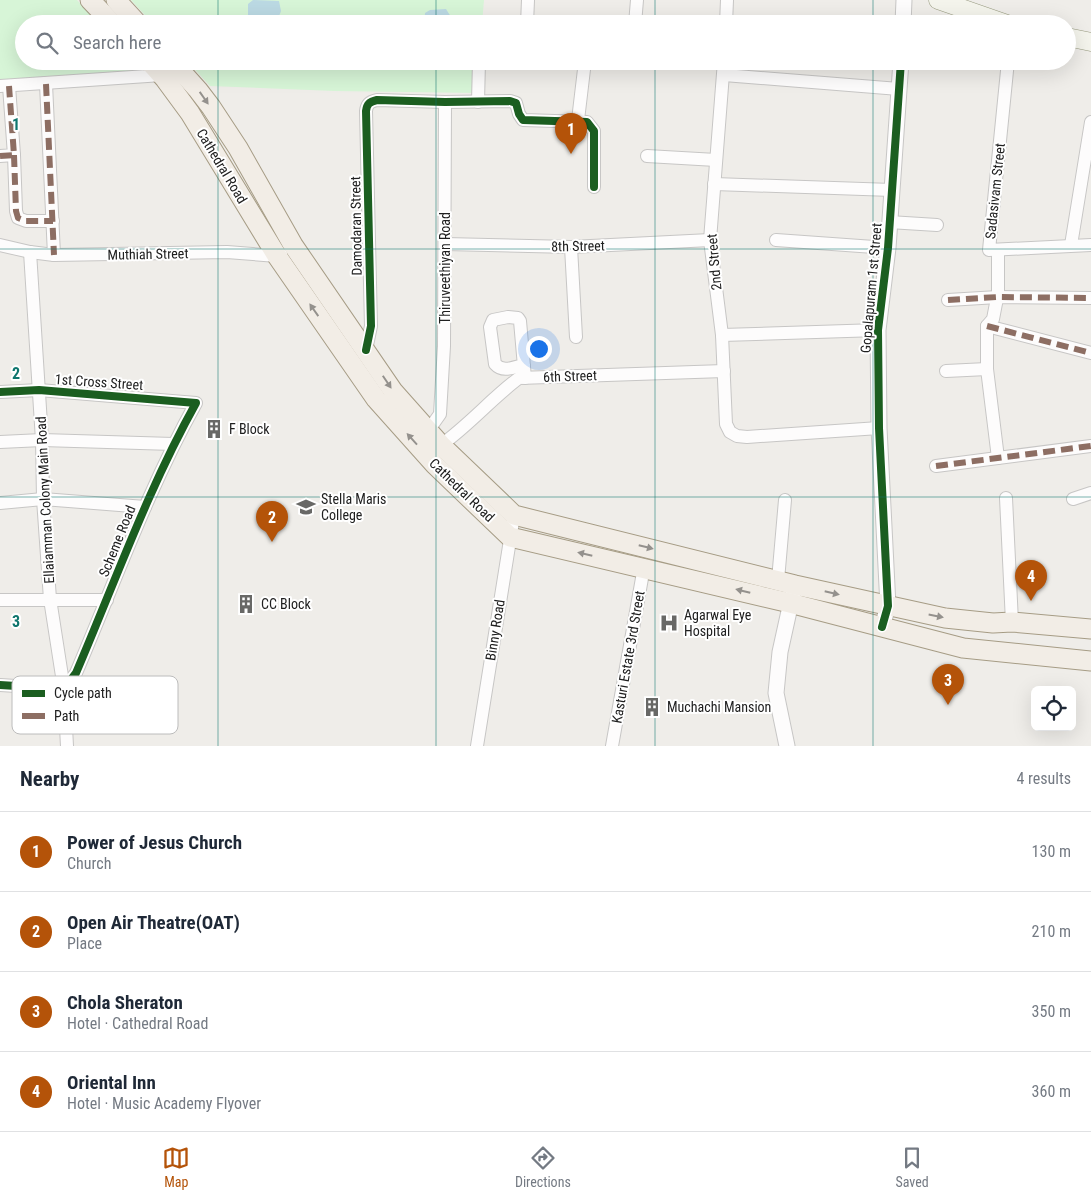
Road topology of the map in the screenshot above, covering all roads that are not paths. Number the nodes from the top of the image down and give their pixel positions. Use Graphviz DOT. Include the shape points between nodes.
graph roads {
  1 [pos="90,0"];
  2 [pos="116,0"];
  3 [pos="528,0"];
  4 [pos="637,0"];
  5 [pos="726,0"];
  6 [pos="904,0"];
  7 [pos="938,0"];
  8 [pos="104,15"];
  9 [pos="130,15"];
  10 [pos="527,15"];
  11 [pos="636,15"];
  12 [pos="726,15"];
  13 [pos="903,15"];
  14 [pos="981,15"];
  15 [pos="1076,39"];
  16 [pos="1091,42"];
  17 [pos="152,70"];
  18 [pos="168,70"];
  19 [pos="170,70"];
  20 [pos="479,70"];
  21 [pos="584,70"];
  22 [pos="724,70"];
  23 [pos="900,70"];
  24 [pos="1007,70"];
  25 [pos="724,75"];
  26 [pos="46,84"];
  27 [pos="4,86"];
  28 [pos="899,89"];
  29 [pos="445,102"];
  30 [pos="478,102"];
  31 [pos="578,120"];
  32 [pos="1091,122"];
  33 [pos="14,155"];
  34 [pos="0,156"];
  35 [pos="647,156"];
  36 [pos="716,160"];
  37 [pos="714,184"];
  38 [pos="594,187"];
  39 [pos="892,190"];
  40 [pos="53,221"];
  41 [pos="890,222"];
  42 [pos="937,225"];
  43 [pos="710,240"];
  44 [pos="776,240"];
  45 [pos="445,244"];
  46 [pos="0,245"];
  47 [pos="293,245"];
  48 [pos="1071,245"];
  49 [pos="1091,245"];
  50 [pos="571,247"];
  51 [pos="888,248"];
  52 [pos="998,250"];
  53 [pos="30,252"];
  54 [pos="54,255"];
  55 [pos="277,256"];
  56 [pos="998,297"];
  57 [pos="1091,298"];
  58 [pos="948,300"];
  59 [pos="987,326"];
  60 [pos="878,330"];
  61 [pos="722,335"];
  62 [pos="576,337"];
  63 [pos="366,350"];
  64 [pos="1091,353"];
  65 [pos="986,369"];
  66 [pos="724,371"];
  67 [pos="946,371"];
  68 [pos="39,390"];
  69 [pos="0,392"];
  70 [pos="196,403"];
  71 [pos="879,428"];
  72 [pos="428,431"];
  73 [pos="42,440"];
  74 [pos="0,442"];
  75 [pos="173,444"];
  76 [pos="441,445"];
  77 [pos="1091,446"];
  78 [pos="998,458"];
  79 [pos="936,466"];
  80 [pos="1091,493"];
  81 [pos="1006,498"];
  82 [pos="1072,499"];
  83 [pos="43,500"];
  84 [pos="786,500"];
  85 [pos="0,503"];
  86 [pos="145,507"];
  87 [pos="514,514"];
  88 [pos="510,537"];
  89 [pos="644,567"];
  90 [pos="788,589"];
  91 [pos="50,599"];
  92 [pos="0,600"];
  93 [pos="107,600"];
  94 [pos="888,606"];
  95 [pos="882,627"];
  96 [pos="1091,628"];
  97 [pos="1011,633"];
  98 [pos="1091,638"];
  99 [pos="984,649"];
  100 [pos="1091,649"];
  101 [pos="1091,661"];
  102 [pos="62,676"];
  103 [pos="74,676"];
  104 [pos="477,746"];
  105 [pos="612,746"];
  106 [pos="786,746"];
  1 -- 8 [label="main road"];
  2 -- 9 [label="main road"];
  3 -- 10 [label="street"];
  4 -- 11 [label="street"];
  5 -- 12 [label="street"];
  6 -- 13 [label="street"];
  7 -- 14 [label="main road"];
  15 -- 16 [label="main road"];
  17 -- 26 [label="street"];
  18 -- 55 [label="main road, Cathedral Road"];
  19 -- 47 [label="main road, Cathedral Road, one-way" via="198,90 232,140"];
  20 -- 30 [label="street"];
  21 -- 31 [label="street"];
  22 -- 25 [label="street, 2nd Street"];
  23 -- 28 [label="street, Gopalapuram 1st Street"];
  24 -- 52 [label="street, Sadasivam Street" via="989,250"];
  25 -- 28 [label="street"];
  25 -- 36 [label="street, 2nd Street"];
  26 -- 27 [label="street"];
  26 -- 40 [label="street"];
  27 -- 33 [label="street"];
  28 -- 39 [label="street, Gopalapuram 1st Street"];
  29 -- 30 [label="street"];
  29 -- 45 [label="street, Thiruveethiyan Road"];
  29 -- 63 [label="street, Damodaran Street" via="377,100 367,105 371,326"];
  30 -- 31 [label="street" via="516,103 523,120"];
  31 -- 38 [label="street" via="587,122 594,131"];
  32 -- 48 [label="street"];
  33 -- 34 [label="street"];
  33 -- 40 [label="street" via="18,218"];
  35 -- 36 [label="street"];
  36 -- 37 [label="street, 2nd Street"];
  37 -- 39 [label="street"];
  37 -- 43 [label="street, 2nd Street"];
  39 -- 41 [label="street, Gopalapuram 1st Street"];
  40 -- 54 [label="street"];
  41 -- 42 [label="street"];
  41 -- 51 [label="street, Gopalapuram 1st Street"];
  43 -- 50 [label="street, 8th Street"];
  43 -- 61 [label="street, 2nd Street"];
  44 -- 51 [label="street"];
  45 -- 50 [label="street, 8th Street"];
  45 -- 72 [label="street, Thiruveethiyan Road" via="440,414"];
  46 -- 53 [label="street, Muthiah Street"];
  47 -- 55 [label="street"];
  47 -- 63 [label="main road, Cathedral Road"];
  48 -- 49 [label="street"];
  48 -- 52 [label="street"];
  50 -- 62 [label="street"];
  51 -- 60 [label="street, Gopalapuram 1st Street"];
  52 -- 56 [label="street, Sadasivam Street"];
  53 -- 54 [label="street, Muthiah Street"];
  53 -- 68 [label="street, Ellaiamman Colony Main Road"];
  54 -- 55 [label="street, Muthiah Street" via="227,252"];
  88 -- 55 [label="main road, Cathedral Road, one-way" via="435,465 376,399"];
  56 -- 57 [label="street"];
  56 -- 58 [label="street"];
  56 -- 59 [label="street, Sadasivam Street" via="993,319"];
  59 -- 64 [label="street"];
  59 -- 65 [label="street, Sadasivam Street"];
  60 -- 61 [label="street"];
  60 -- 71 [label="street, Gopalapuram 1st Street"];
  61 -- 66 [label="street, 2nd Street"];
  63 -- 72 [label="main road, Cathedral Road, one-way" via="393,391"];
  65 -- 67 [label="street"];
  65 -- 78 [label="street, Sadasivam Street"];
  66 -- 71 [label="street, 2nd Street" via="726,424 737,436"];
  66 -- 76 [label="street, 6th Street" via="524,371"];
  68 -- 69 [label="street, 1st Cross Street"];
  68 -- 70 [label="street, 1st Cross Street"];
  68 -- 73 [label="street, Ellaiamman Colony Main Road"];
  70 -- 75 [label="street, Scheme Road"];
  71 -- 94 [label="street, Gopalapuram 1st Street"];
  72 -- 76 [label="main road, Cathedral Road"];
  73 -- 74 [label="street"];
  73 -- 75 [label="street"];
  73 -- 83 [label="street, Ellaiamman Colony Main Road"];
  75 -- 86 [label="street, Scheme Road"];
  76 -- 87 [label="main road, Cathedral Road"];
  77 -- 78 [label="street"];
  78 -- 79 [label="street"];
  80 -- 82 [label="street"];
  81 -- 97 [label="street"];
  83 -- 85 [label="street"];
  83 -- 86 [label="street"];
  83 -- 91 [label="street, Ellaiamman Colony Main Road"];
  84 -- 90 [label="street"];
  86 -- 93 [label="street, Scheme Road"];
  87 -- 88 [label="street, Binny Road"];
  87 -- 90 [label="main road, Cathedral Road, one-way"];
  89 -- 88 [label="main road, Cathedral Road, one-way"];
  88 -- 104 [label="street, Binny Road"];
  90 -- 89 [label="main road, Cathedral Road, one-way"];
  89 -- 105 [label="street, Kasturi Estate 3rd Street"];
  90 -- 94 [label="main road, Cathedral Road, one-way"];
  90 -- 95 [label="main road, Cathedral Road"];
  90 -- 106 [label="street" via="776,693"];
  91 -- 92 [label="street"];
  91 -- 93 [label="street"];
  91 -- 102 [label="street, Ellaiamman Colony Main Road"];
  93 -- 103 [label="street, Scheme Road"];
  94 -- 95 [label="street, Gopalapuram 1st Street"];
  94 -- 97 [label="main road, Cathedral Road, one-way" via="945,618 993,623"];
  95 -- 99 [label="main road, Cathedral Road" via="962,648"];
  96 -- 97 [label="main road"];
  97 -- 98 [label="main road"];
  97 -- 99 [label="main road"];
  97 -- 100 [label="main road"];
  99 -- 101 [label="main road"];
}
